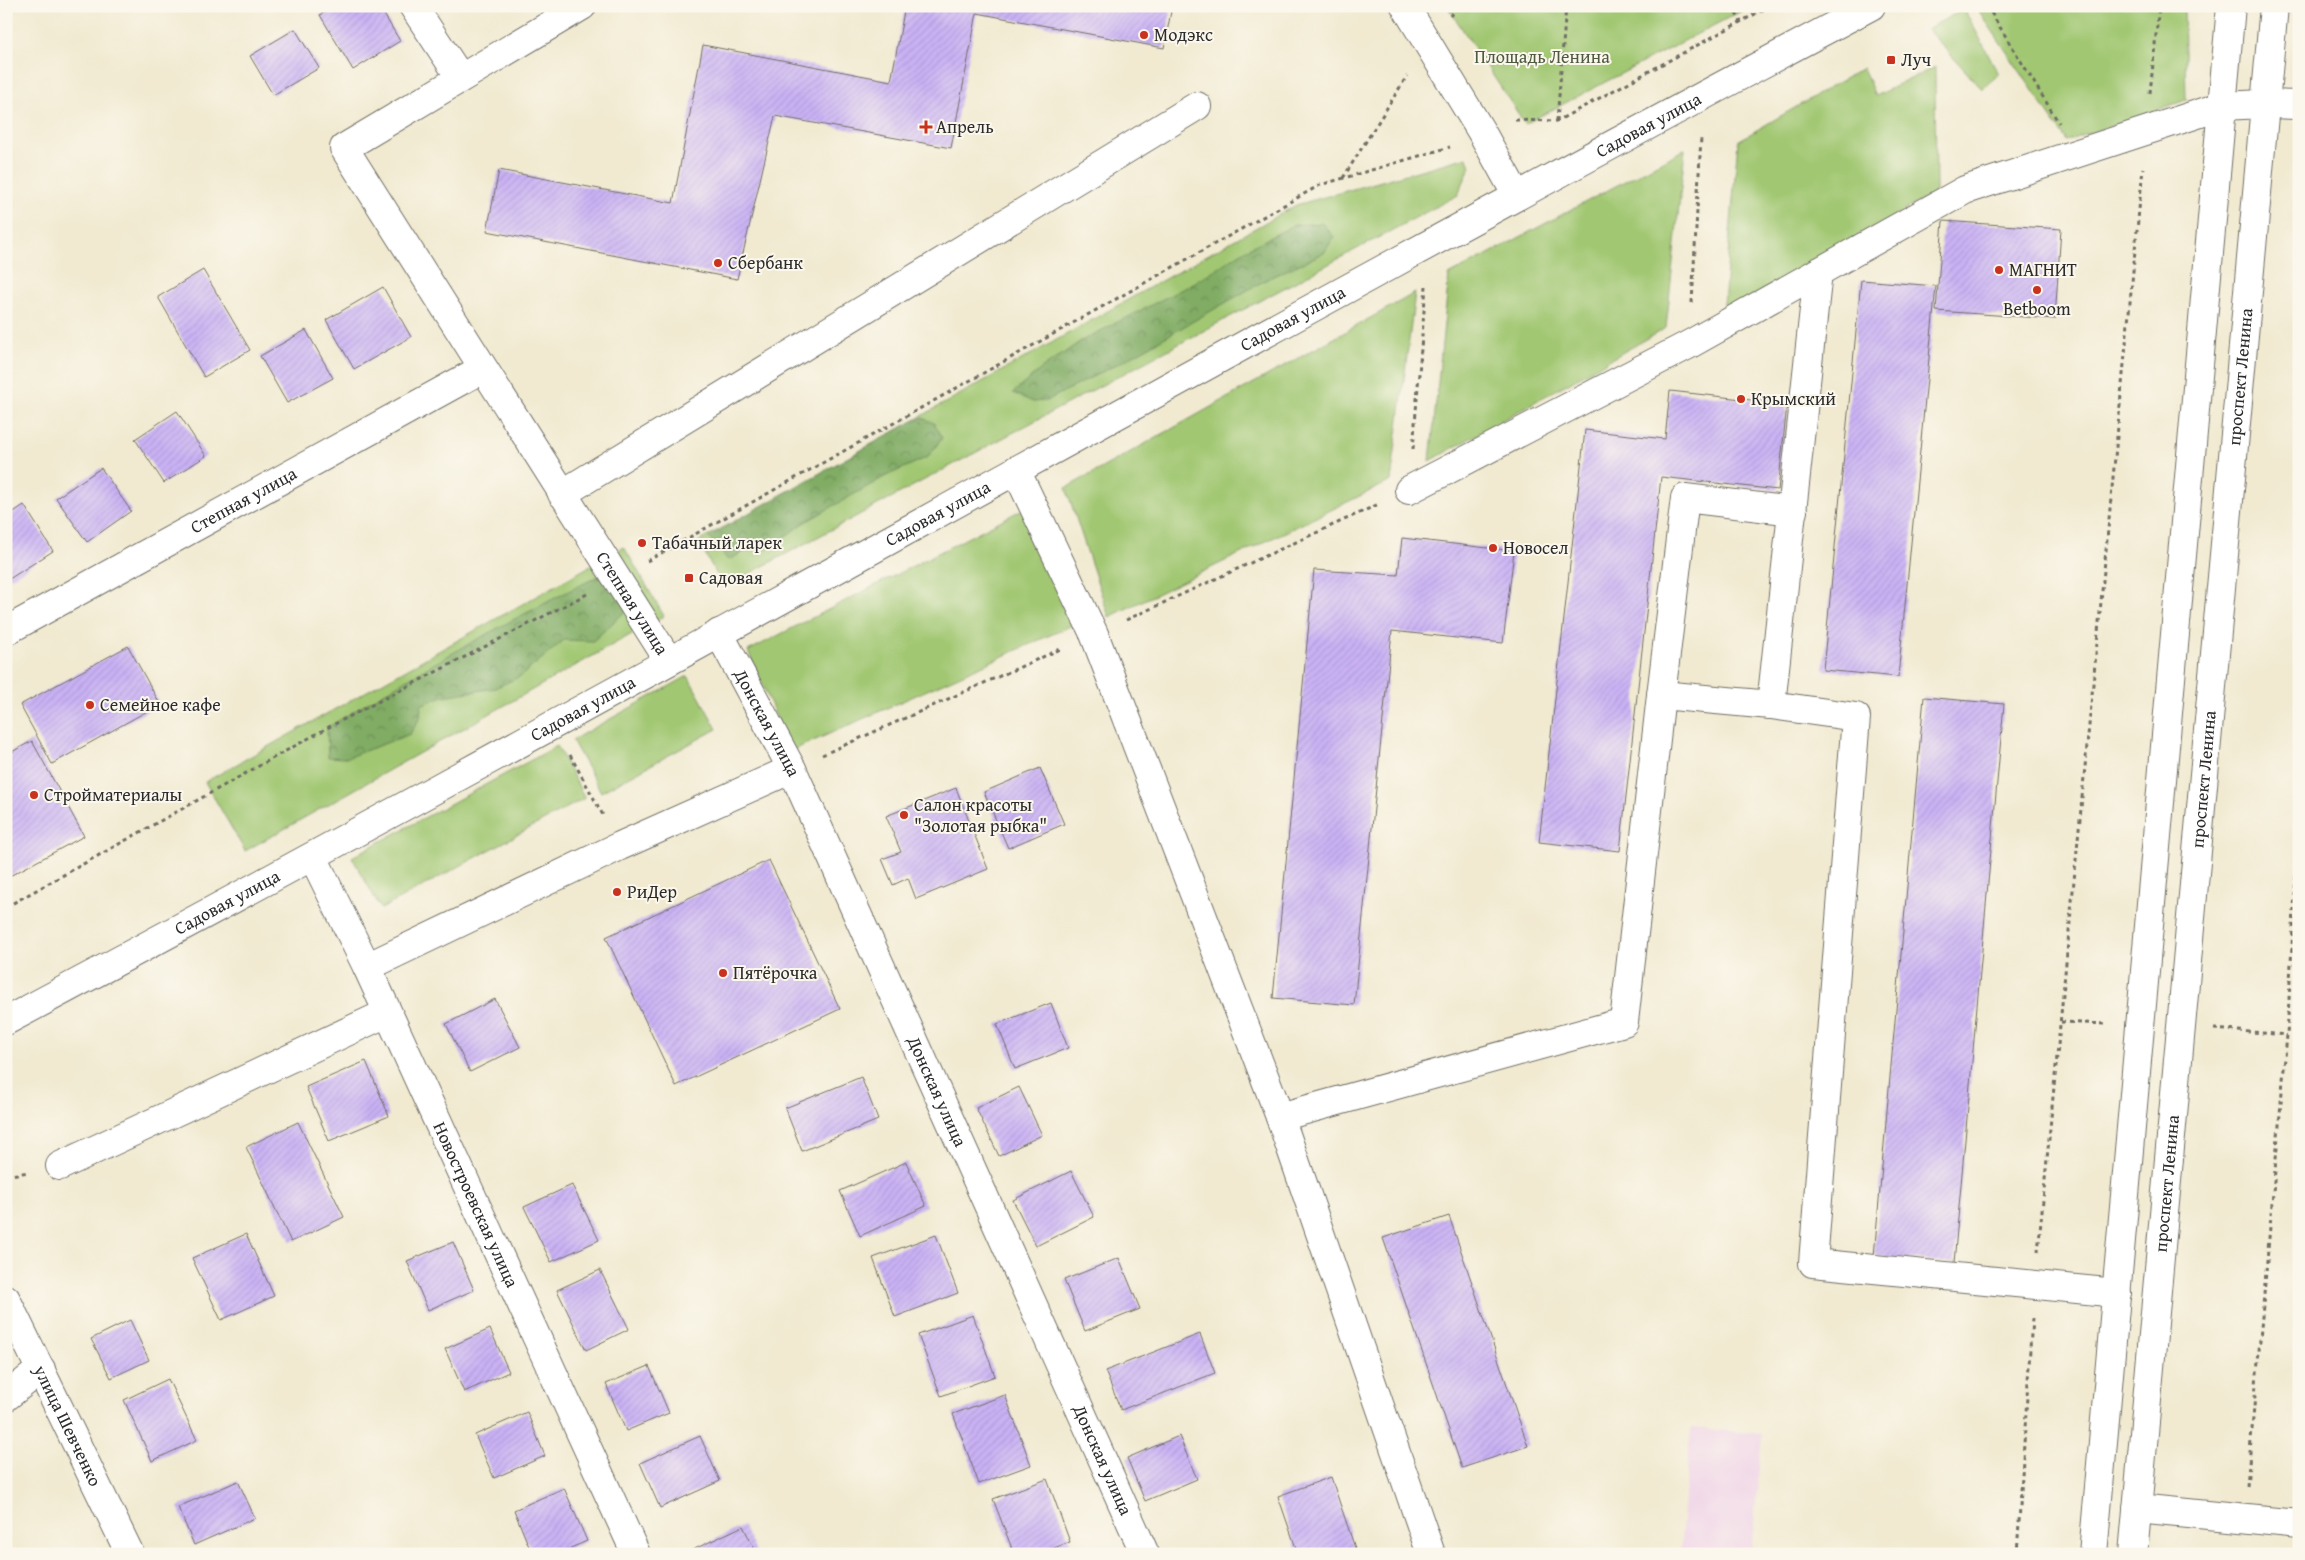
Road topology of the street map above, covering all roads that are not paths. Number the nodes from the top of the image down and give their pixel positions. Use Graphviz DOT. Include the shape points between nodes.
graph roads {
  1 [pos="413,6"];
  2 [pos="582,6"];
  3 [pos="1405,6"];
  4 [pos="1871,6"];
  5 [pos="2218,6"];
  6 [pos="2231,6"];
  7 [pos="2274,6"];
  8 [pos="2227,49"];
  9 [pos="460,78"];
  10 [pos="2264,104"];
  11 [pos="2299,105"];
  12 [pos="1197,106"];
  13 [pos="2222,106"];
  14 [pos="1517,196"];
  15 [pos="1818,272"];
  16 [pos="482,369"];
  17 [pos="1016,470"];
  18 [pos="1410,490"];
  19 [pos="562,494"];
  20 [pos="1793,511"];
  21 [pos="6,631"];
  22 [pos="718,634"];
  23 [pos="669,661"];
  24 [pos="1661,696"];
  25 [pos="1771,705"];
  26 [pos="792,769"];
  27 [pos="313,857"];
  28 [pos="367,968"];
  29 [pos="387,1013"];
  30 [pos="6,1021"];
  31 [pos="1280,1117"];
  32 [pos="60,1166"];
  33 [pos="2117,1293"];
  34 [pos="6,1299"];
  35 [pos="41,1369"];
  36 [pos="6,1397"];
  37 [pos="2137,1508"];
  38 [pos="2299,1524"];
  39 [pos="130,1554"];
  40 [pos="636,1554"];
  41 [pos="1145,1554"];
  42 [pos="1431,1554"];
  43 [pos="2093,1554"];
  44 [pos="2133,1554"];
  1 -- 9 [label="street"];
  2 -- 9 [label="street, Степная улица"];
  3 -- 14 [label="street"];
  4 -- 14 [label="street, Садовая улица"];
  5 -- 8 [label="street"];
  6 -- 8 [label="street"];
  7 -- 10 [label="street, проспект Ленина"];
  8 -- 13 [label="street"];
  9 -- 16 [label="street, Степная улица" via="344,148"];
  10 -- 11 [label="street"];
  10 -- 13 [label="street"];
  10 -- 37 [label="street, проспект Ленина"];
  12 -- 19 [label="street"];
  13 -- 15 [label="street" via="1965,190"];
  13 -- 33 [label="street"];
  14 -- 17 [label="street, Садовая улица"];
  15 -- 18 [label="street" via="1690,344"];
  15 -- 20 [label="street"];
  16 -- 19 [label="street, Степная улица"];
  16 -- 21 [label="street, Степная улица"];
  17 -- 22 [label="street, Садовая улица"];
  17 -- 31 [label="street" via="1094,634"];
  19 -- 23 [label="street, Степная улица"];
  20 -- 24 [label="street" via="1685,498"];
  20 -- 25 [label="street"];
  22 -- 23 [label="street, Садовая улица"];
  22 -- 26 [label="street, Донская улица"];
  23 -- 27 [label="street, Садовая улица"];
  24 -- 25 [label="street"];
  24 -- 31 [label="street" via="1624,1022"];
  25 -- 33 [label="street" via="1856,716 1813,1263"];
  26 -- 28 [label="street" via="620,846"];
  26 -- 41 [label="street, Донская улица"];
  27 -- 28 [label="street, Новостроевская улица"];
  27 -- 30 [label="street, Садовая улица"];
  28 -- 29 [label="street, Новостроевская улица"];
  29 -- 32 [label="street"];
  29 -- 40 [label="street, Новостроевская улица"];
  31 -- 42 [label="street"];
  33 -- 43 [label="street"];
  34 -- 35 [label="street, улица Шевченко"];
  35 -- 36 [label="street"];
  35 -- 39 [label="street, улица Шевченко"];
  37 -- 38 [label="street"];
  37 -- 44 [label="street, проспект Ленина"];
}
